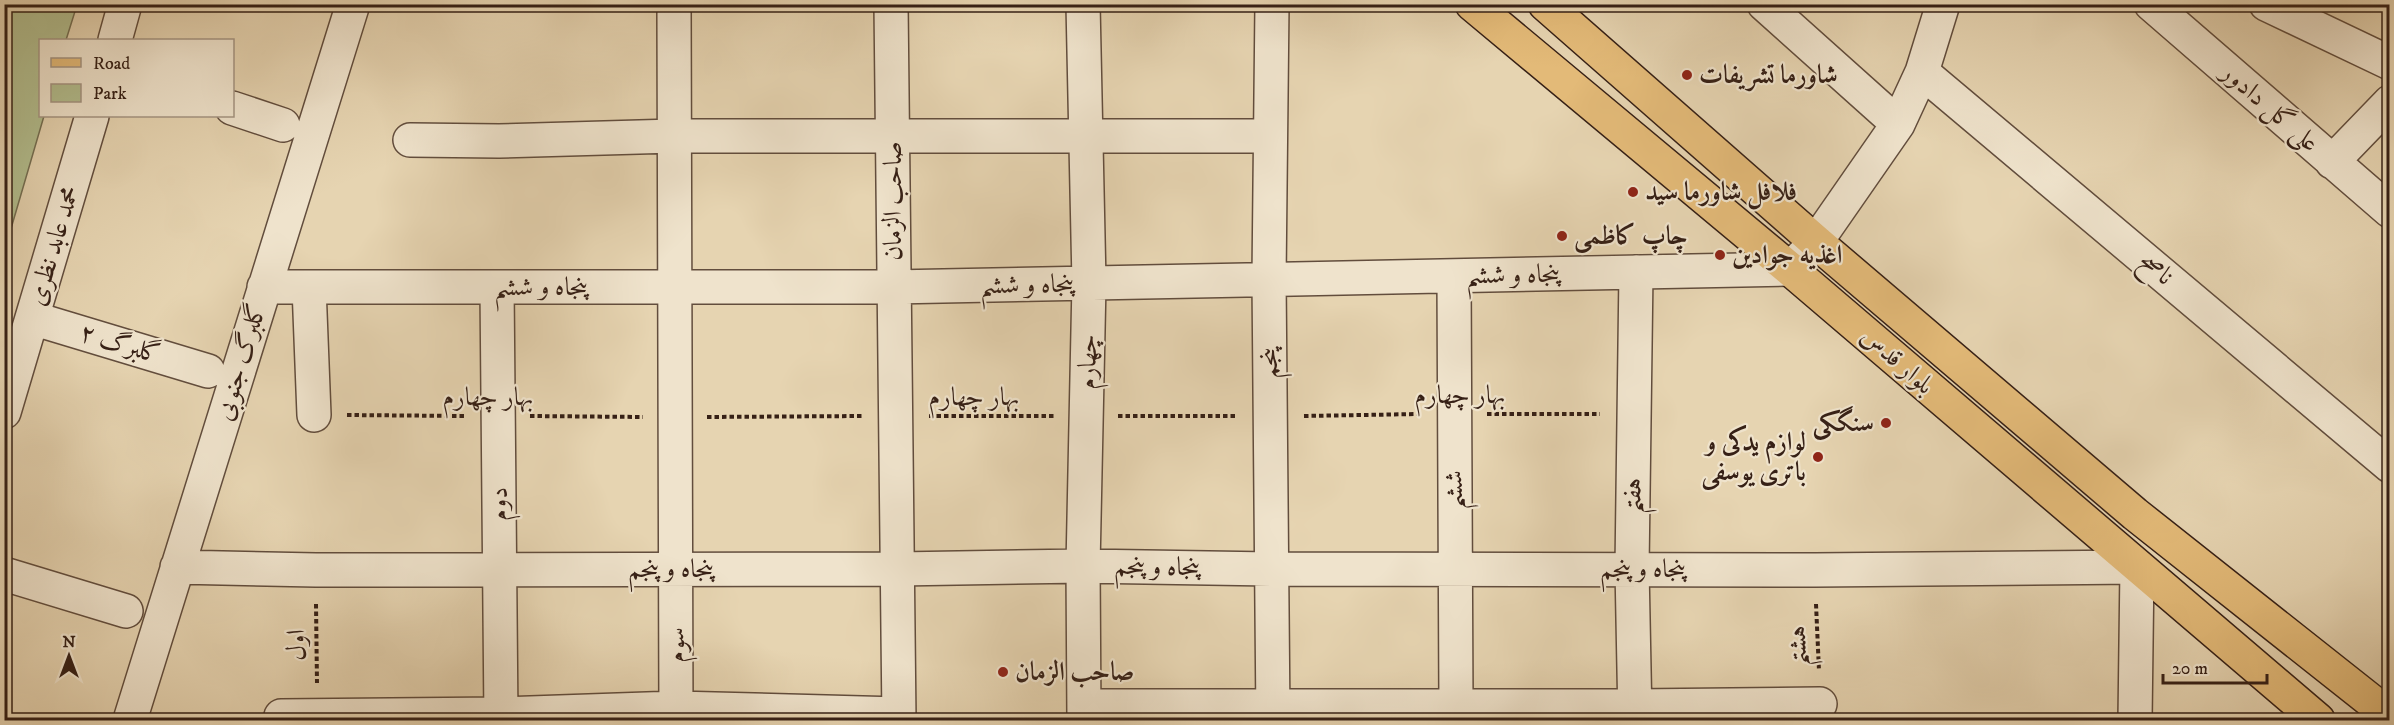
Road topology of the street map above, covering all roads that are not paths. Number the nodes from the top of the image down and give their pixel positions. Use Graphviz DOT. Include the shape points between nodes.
graph roads {
  1 [pos="125,4"];
  2 [pos="353,4"];
  3 [pos="674,4"];
  4 [pos="891,4"];
  5 [pos="1083,4"];
  6 [pos="1272,4"];
  7 [pos="1472,4"];
  8 [pos="1545,4"];
  9 [pos="1764,4"];
  10 [pos="1943,4"];
  11 [pos="2151,4"];
  12 [pos="2266,4"];
  13 [pos="115,39"];
  14 [pos="2390,63"];
  15 [pos="1922,72"];
  16 [pos="2390,102"];
  17 [pos="234,109"];
  18 [pos="92,117"];
  19 [pos="1898,124"];
  20 [pos="283,125"];
  21 [pos="674,135"];
  22 [pos="1270,135"];
  23 [pos="1086,136"];
  24 [pos="893,137"];
  25 [pos="410,140"];
  26 [pos="2332,162"];
  27 [pos="2389,209"];
  28 [pos="1816,242"];
  29 [pos="1790,269"];
  30 [pos="1636,272"];
  31 [pos="1455,276"];
  32 [pos="1269,279"];
  33 [pos="1089,283"];
  34 [pos="264,287"];
  35 [pos="309,287"];
  36 [pos="497,287"];
  37 [pos="674,287"];
  38 [pos="893,287"];
  39 [pos="32,318"];
  40 [pos="208,371"];
  41 [pos="4,412"];
  42 [pos="314,415"];
  43 [pos="2390,466"];
  44 [pos="1083,566"];
  45 [pos="177,567"];
  46 [pos="2137,567"];
  47 [pos="1632,568"];
  48 [pos="499,569"];
  49 [pos="676,569"];
  50 [pos="898,569"];
  51 [pos="1270,569"];
  52 [pos="1455,569"];
  53 [pos="4,574"];
  54 [pos="126,611"];
  55 [pos="1820,704"];
  56 [pos="1456,705"];
  57 [pos="1084,713"];
  58 [pos="1273,713"];
  59 [pos="1634,713"];
  60 [pos="676,714"];
  61 [pos="281,716"];
  62 [pos="2390,716"];
  63 [pos="501,717"];
  64 [pos="899,717"];
  65 [pos="130,720"];
  66 [pos="2136,720"];
  67 [pos="2318,720"];
  1 -- 13 [label="street"];
  2 -- 34 [label="street, گلبرگ جنوبی"];
  3 -- 21 [label="street, سوم"];
  4 -- 24 [label="street, صاحب الزمان"];
  5 -- 23 [label="street, چهارم"];
  6 -- 22 [label="street, پنجم"];
  7 -- 29 [label="main road, بلوار قدس"];
  8 -- 28 [label="main road, بلوار قدس"];
  9 -- 19 [label="street"];
  10 -- 15 [label="street"];
  11 -- 26 [label="street, علی گل دادور"];
  12 -- 14 [label="street"];
  15 -- 19 [label="street"];
  15 -- 43 [label="street, ناصح"];
  16 -- 26 [label="street"];
  17 -- 20 [label="street"];
  18 -- 39 [label="street, محمد عابد نظری"];
  19 -- 28 [label="street"];
  21 -- 24 [label="street"];
  21 -- 25 [label="street"];
  21 -- 37 [label="street, سوم"];
  22 -- 23 [label="street"];
  22 -- 32 [label="street, پنجم"];
  23 -- 24 [label="street"];
  23 -- 33 [label="street, چهارم"];
  24 -- 38 [label="street, صاحب الزمان"];
  26 -- 27 [label="street, علی گل دادور"];
  28 -- 29 [label="street"];
  28 -- 62 [label="main road, بلوار قدس" via="2135,514"];
  29 -- 30 [label="street, پنجاه و ششم"];
  29 -- 46 [label="main road, بلوار قدس"];
  30 -- 31 [label="street, پنجاه و ششم"];
  30 -- 47 [label="street, هفتم"];
  31 -- 32 [label="street, پنجاه و ششم"];
  31 -- 52 [label="street, ششم"];
  32 -- 33 [label="street, پنجاه و ششم"];
  32 -- 51 [label="street, پنجم"];
  33 -- 38 [label="street, پنجاه و ششم"];
  33 -- 44 [label="street, چهارم"];
  34 -- 35 [label="street, پنجاه و ششم"];
  34 -- 45 [label="street, گلبرگ جنوبی"];
  35 -- 36 [label="street, پنجاه و ششم"];
  35 -- 42 [label="street"];
  36 -- 37 [label="street, پنجاه و ششم"];
  36 -- 48 [label="street, دوم"];
  37 -- 38 [label="street, پنجاه و ششم"];
  37 -- 49 [label="street, سوم"];
  38 -- 50 [label="street, صاحب الزمان"];
  39 -- 40 [label="street, گلبرگ ۲"];
  39 -- 41 [label="street, محمد عابد نظری"];
  44 -- 50 [label="street, پنجاه و پنجم"];
  44 -- 51 [label="street, پنجاه و پنجم"];
  44 -- 57 [label="street, چهارم"];
  45 -- 48 [label="street, پنجاه و پنجم"];
  45 -- 65 [label="street, گلبرگ جنوبی"];
  46 -- 47 [label="street, پنجاه و پنجم"];
  46 -- 66 [label="street"];
  46 -- 67 [label="main road, بلوار قدس"];
  47 -- 52 [label="street, پنجاه و پنجم"];
  47 -- 59 [label="street, هفتم"];
  48 -- 49 [label="street, پنجاه و پنجم"];
  48 -- 63 [label="street, دوم"];
  49 -- 50 [label="street, پنجاه و پنجم"];
  49 -- 60 [label="street, سوم"];
  50 -- 64 [label="street, صاحب الزمان"];
  51 -- 52 [label="street, پنجاه و پنجم"];
  51 -- 58 [label="street, پنجم"];
  52 -- 56 [label="street, ششم"];
  53 -- 54 [label="street"];
  55 -- 59 [label="street"];
  56 -- 58 [label="street"];
  56 -- 59 [label="street"];
  57 -- 58 [label="street"];
  60 -- 63 [label="street"];
  60 -- 64 [label="street"];
  61 -- 63 [label="street"];
}
